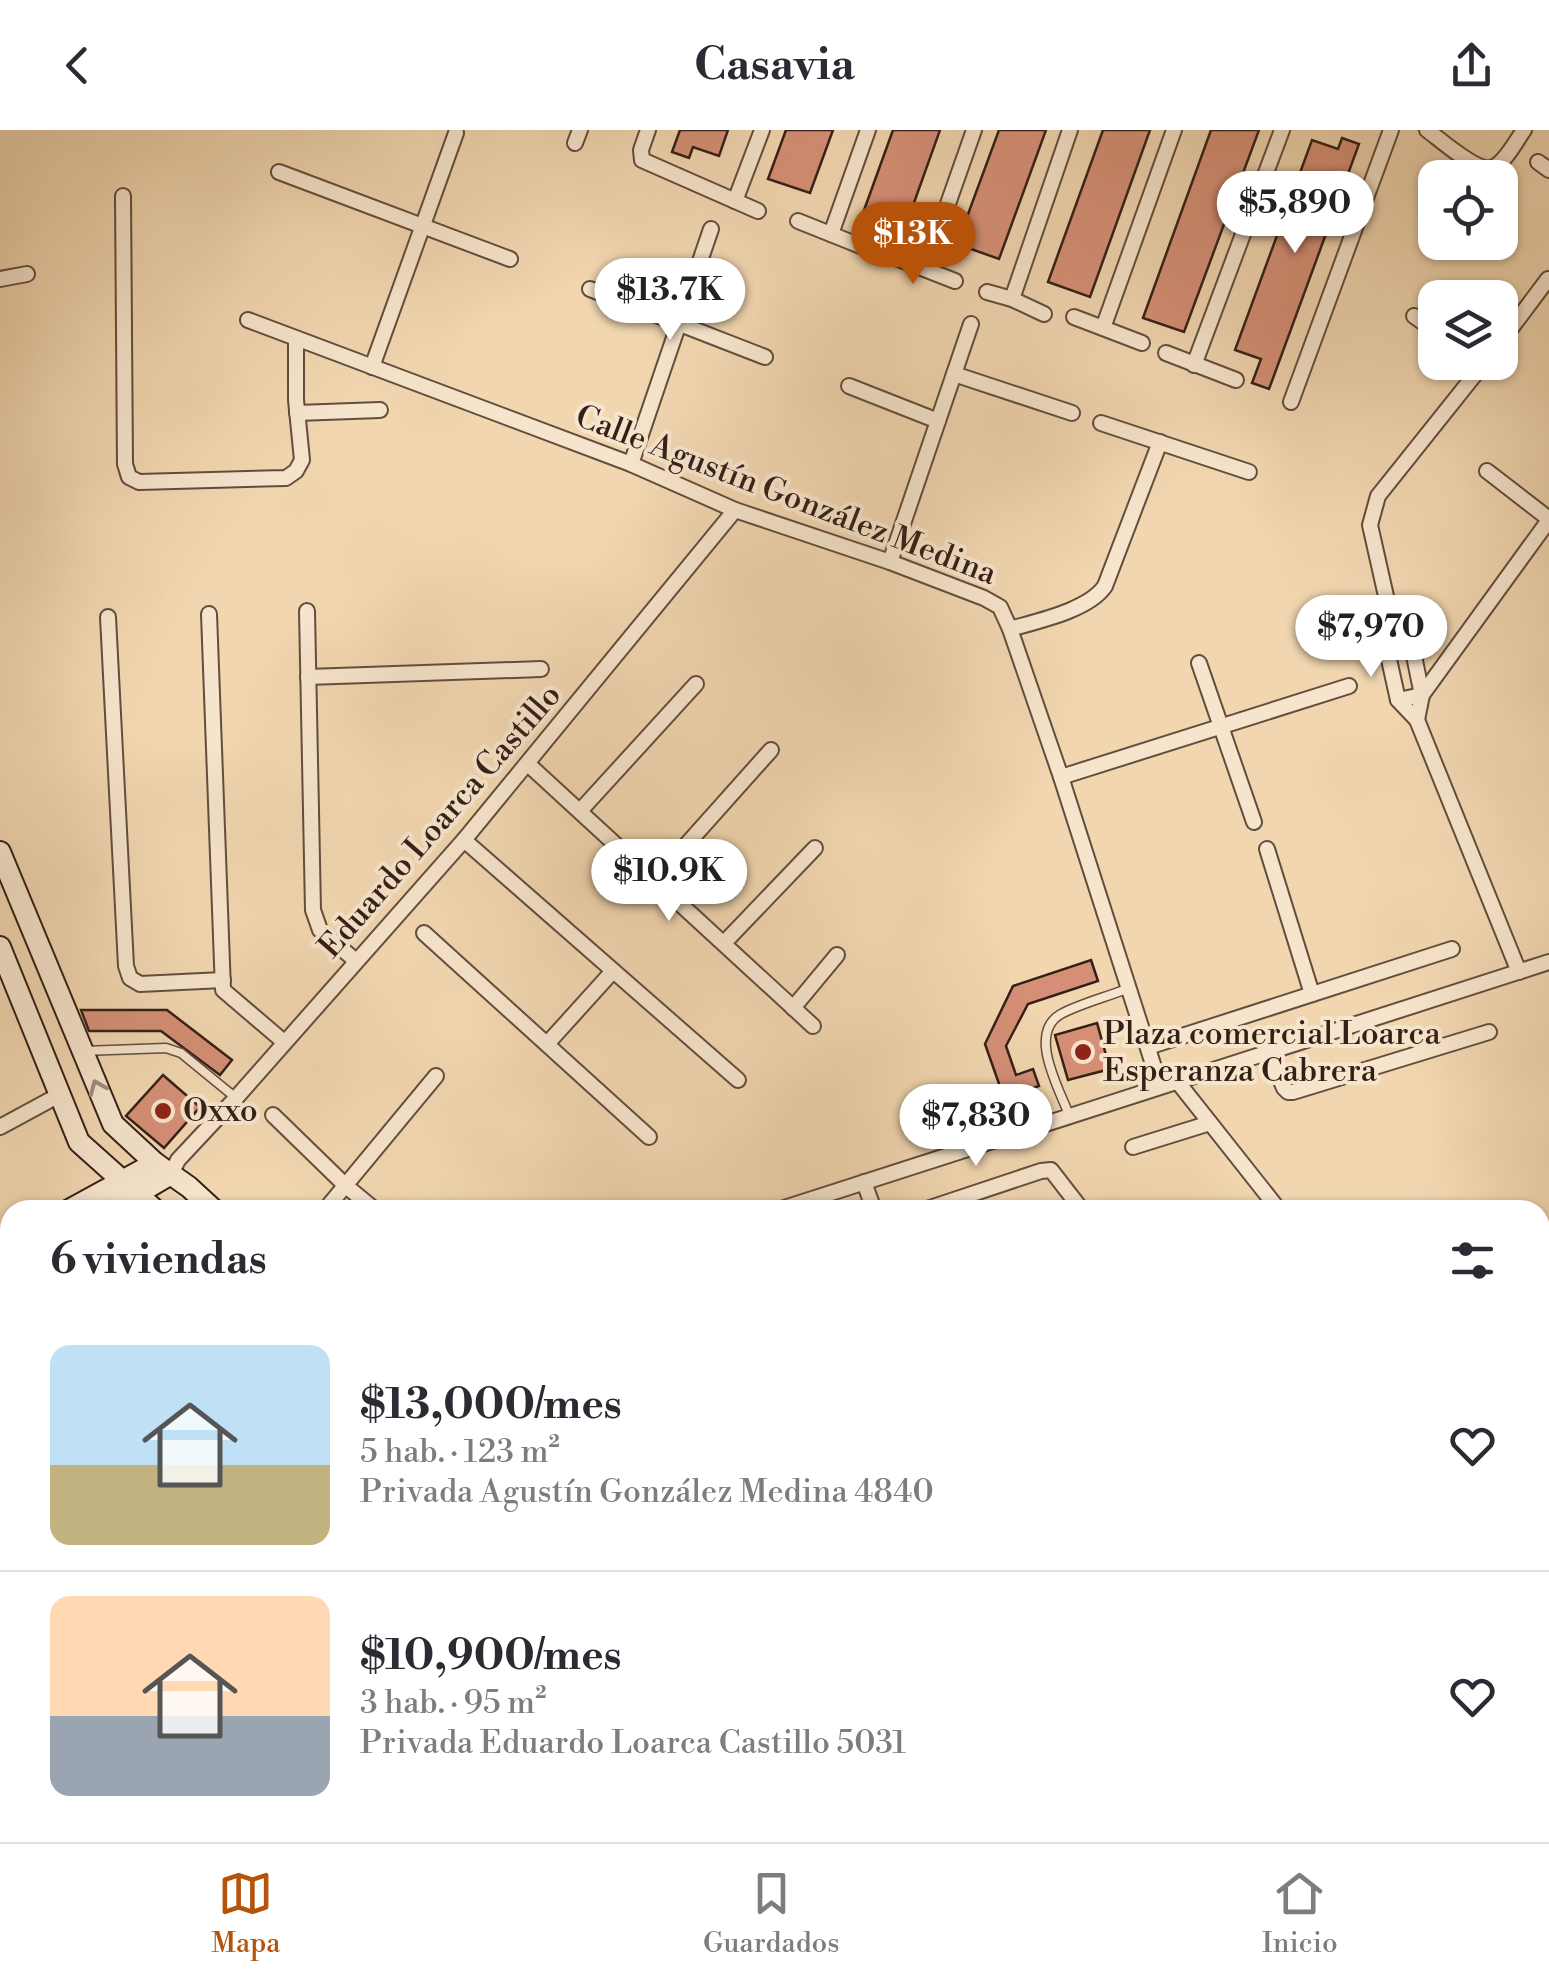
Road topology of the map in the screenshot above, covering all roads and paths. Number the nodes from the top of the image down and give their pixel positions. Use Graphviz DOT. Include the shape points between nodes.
graph roads {
  1 [pos="648,130"];
  2 [pos="762,130"];
  3 [pos="868,130"];
  4 [pos="974,130"];
  5 [pos="1070,130"];
  6 [pos="1174,130"];
  7 [pos="1282,130"];
  8 [pos="1391,130"];
  9 [pos="1427,130"];
  10 [pos="1524,130"];
  11 [pos="456,133"];
  12 [pos="279,172"];
  13 [pos="123,196"];
  14 [pos="736,202"];
  15 [pos="758,211"];
  16 [pos="798,221"];
  17 [pos="422,226"];
  18 [pos="711,229"];
  19 [pos="831,234"];
  20 [pos="863,247"];
  21 [pos="886,254"];
  22 [pos="510,260"];
  23 [pos="925,269"];
  24 [pos="27,274"];
  25 [pos="0,280"];
  26 [pos="1548,280"];
  27 [pos="955,281"];
  28 [pos="590,289"];
  29 [pos="987,292"];
  30 [pos="1012,299"];
  31 [pos="1044,314"];
  32 [pos="1074,316"];
  33 [pos="1414,316"];
  34 [pos="1418,319"];
  35 [pos="1518,319"];
  36 [pos="248,320"];
  37 [pos="679,324"];
  38 [pos="971,324"];
  39 [pos="1103,328"];
  40 [pos="296,340"];
  41 [pos="1142,342"];
  42 [pos="1166,353"];
  43 [pos="765,358"];
  44 [pos="1194,365"];
  45 [pos="372,367"];
  46 [pos="954,374"];
  47 [pos="1236,380"];
  48 [pos="1469,380"];
  49 [pos="849,386"];
  50 [pos="1291,402"];
  51 [pos="380,410"];
  52 [pos="1072,413"];
  53 [pos="297,414"];
  54 [pos="938,420"];
  55 [pos="1101,422"];
  56 [pos="1160,442"];
  57 [pos="631,464"];
  58 [pos="1487,471"];
  59 [pos="1249,472"];
  60 [pos="736,510"];
  61 [pos="1549,519"];
  62 [pos="890,562"];
  63 [pos="307,611"];
  64 [pos="210,614"];
  65 [pos="108,618"];
  66 [pos="1392,622"];
  67 [pos="1010,628"];
  68 [pos="1199,662"];
  69 [pos="542,669"];
  70 [pos="308,677"];
  71 [pos="696,684"];
  72 [pos="1349,686"];
  73 [pos="1422,694"];
  74 [pos="1398,700"];
  75 [pos="1416,720"];
  76 [pos="1220,726"];
  77 [pos="771,750"];
  78 [pos="528,764"];
  79 [pos="1061,778"];
  80 [pos="580,812"];
  81 [pos="1254,822"];
  82 [pos="464,840"];
  83 [pos="815,848"];
  84 [pos="1266,849"];
  85 [pos="0,852"];
  86 [pos="654,881"];
  87 [pos="9,899"];
  88 [pos="424,934"];
  89 [pos="724,943"];
  90 [pos="0,947"];
  91 [pos="1452,949"];
  92 [pos="837,955"];
  93 [pos="356,962"];
  94 [pos="1549,962"];
  95 [pos="613,971"];
  96 [pos="1519,972"];
  97 [pos="222,980"];
  98 [pos="1129,988"];
  99 [pos="1312,994"];
  100 [pos="794,1008"];
  101 [pos="813,1026"];
  102 [pos="1489,1032"];
  103 [pos="284,1042"];
  104 [pos="546,1044"];
  105 [pos="1148,1046"];
  106 [pos="1268,1051"];
  107 [pos="82,1052"];
  108 [pos="436,1076"];
  109 [pos="738,1080"];
  110 [pos="1177,1081"];
  111 [pos="1160,1086"];
  112 [pos="61,1094"];
  113 [pos="236,1098"];
  114 [pos="273,1115"];
  115 [pos="1069,1116"];
  116 [pos="1210,1122"];
  117 [pos="0,1127"];
  118 [pos="649,1137"];
  119 [pos="1133,1147"];
  120 [pos="168,1165"];
  121 [pos="864,1182"];
  122 [pos="346,1186"];
  123 [pos="130,1187"];
  124 [pos="96,1200"];
  125 [pos="119,1200"];
  126 [pos="144,1200"];
  127 [pos="204,1200"];
  128 [pos="334,1200"];
  129 [pos="363,1200"];
  130 [pos="809,1200"];
  131 [pos="870,1200"];
  132 [pos="954,1200"];
  133 [pos="1074,1200"];
  134 [pos="1270,1200"];
  1 -- 14 [label="street" via="642,160"];
  2 -- 14 [label="street"];
  3 -- 19 [label="street"];
  4 -- 23 [label="street"];
  5 -- 30 [label="street"];
  6 -- 39 [label="street"];
  7 -- 44 [label="street"];
  8 -- 50 [label="street"];
  9 -- 10 [label="street" via="1490,170"];
  11 -- 17 [label="street"];
  12 -- 17 [label="street"];
  13 -- 53 [label="street" via="129,477 286,478 302,460"];
  14 -- 15 [label="street"];
  16 -- 19 [label="street"];
  17 -- 22 [label="street"];
  17 -- 45 [label="street"];
  18 -- 37 [label="street"];
  19 -- 20 [label="street"];
  21 -- 23 [label="street"];
  23 -- 27 [label="street"];
  24 -- 25 [label="street"];
  26 -- 35 [label="street"];
  28 -- 37 [label="street"];
  29 -- 30 [label="street"];
  30 -- 31 [label="street"];
  32 -- 39 [label="street"];
  33 -- 34 [label="street"];
  36 -- 40 [label="street, Calle Agustín González Medina"];
  37 -- 43 [label="street"];
  37 -- 57 [label="street"];
  38 -- 46 [label="street"];
  39 -- 41 [label="street"];
  40 -- 45 [label="street, Calle Agustín González Medina"];
  40 -- 53 [label="street"];
  42 -- 44 [label="street"];
  44 -- 47 [label="street"];
  45 -- 57 [label="street, Calle Agustín González Medina"];
  46 -- 52 [label="street"];
  46 -- 54 [label="street"];
  48 -- 66 [label="street" via="1378,496 1370,526"];
  49 -- 54 [label="street"];
  51 -- 53 [label="street"];
  54 -- 62 [label="street"];
  55 -- 56 [label="street"];
  56 -- 59 [label="street"];
  56 -- 67 [label="street" via="1098,596"];
  57 -- 60 [label="street, Calle Agustín González Medina"];
  58 -- 61 [label="street"];
  60 -- 62 [label="street, Calle Agustín González Medina"];
  60 -- 78 [label="street, Eduardo Loarca Castillo"];
  61 -- 73 [label="street"];
  62 -- 67 [label="street, Calle Agustín González Medina" via="984,598 1000,607"];
  63 -- 70 [label="street"];
  64 -- 97 [label="street"];
  65 -- 97 [label="street" via="126,966 140,984"];
  66 -- 73 [label="street" via="1412,642"];
  66 -- 74 [label="street" via="1386,646"];
  67 -- 79 [label="street, Calle Agustín González Medina"];
  68 -- 76 [label="street"];
  69 -- 70 [label="street"];
  70 -- 93 [label="street" via="313,910 320,930"];
  71 -- 80 [label="street"];
  72 -- 76 [label="street"];
  73 -- 74 [label="street"];
  73 -- 75 [label="street"];
  74 -- 75 [label="street"];
  75 -- 96 [label="street"];
  76 -- 79 [label="street"];
  76 -- 81 [label="street"];
  77 -- 86 [label="street"];
  78 -- 80 [label="street"];
  78 -- 82 [label="street, Eduardo Loarca Castillo"];
  79 -- 98 [label="street, Calle Agustín González Medina"];
  80 -- 86 [label="street"];
  82 -- 93 [label="street, Eduardo Loarca Castillo"];
  82 -- 95 [label="street"];
  83 -- 89 [label="street"];
  84 -- 99 [label="street"];
  85 -- 87 [label="main road"];
  86 -- 89 [label="street"];
  87 -- 107 [label="main road"];
  88 -- 104 [label="street"];
  89 -- 100 [label="street"];
  90 -- 112 [label="main road"];
  91 -- 99 [label="street"];
  92 -- 100 [label="street"];
  93 -- 103 [label="street, Eduardo Loarca Castillo"];
  94 -- 96 [label="street"];
  95 -- 104 [label="street"];
  95 -- 109 [label="street"];
  96 -- 106 [label="street"];
  97 -- 103 [label="street" via="223,990"];
  98 -- 105 [label="street, Calle Agustín González Medina"];
  98 -- 115 [label="lane" via="1058,1015 1046,1030 1045,1050"];
  99 -- 105 [label="street"];
  100 -- 101 [label="street"];
  102 -- 106 [label="street" via="1294,1092 1284,1088"];
  103 -- 113 [label="street, Eduardo Loarca Castillo"];
  104 -- 118 [label="street"];
  105 -- 111 [label="street, Calle Agustín González Medina"];
  106 -- 110 [label="street"];
  107 -- 113 [label="lane" via="166,1048"];
  120 -- 107 [label="main road, one-way" via="113,1124"];
  108 -- 122 [label="street"];
  110 -- 111 [label="street"];
  110 -- 116 [label="street"];
  111 -- 115 [label="street"];
  112 -- 117 [label="street"];
  112 -- 123 [label="main road" via="79,1142"];
  113 -- 120 [label="street, Eduardo Loarca Castillo"];
  114 -- 122 [label="street"];
  115 -- 121 [label="street"];
  116 -- 119 [label="street"];
  116 -- 134 [label="street"];
  120 -- 123 [label="main road"];
  120 -- 127 [label="main road"];
  121 -- 130 [label="street"];
  121 -- 131 [label="street"];
  122 -- 128 [label="street"];
  122 -- 129 [label="street"];
  123 -- 124 [label="main road"];
  123 -- 125 [label="main road"];
  123 -- 126 [label="main road"];
  132 -- 133 [label="street" via="1051,1170"];
}
